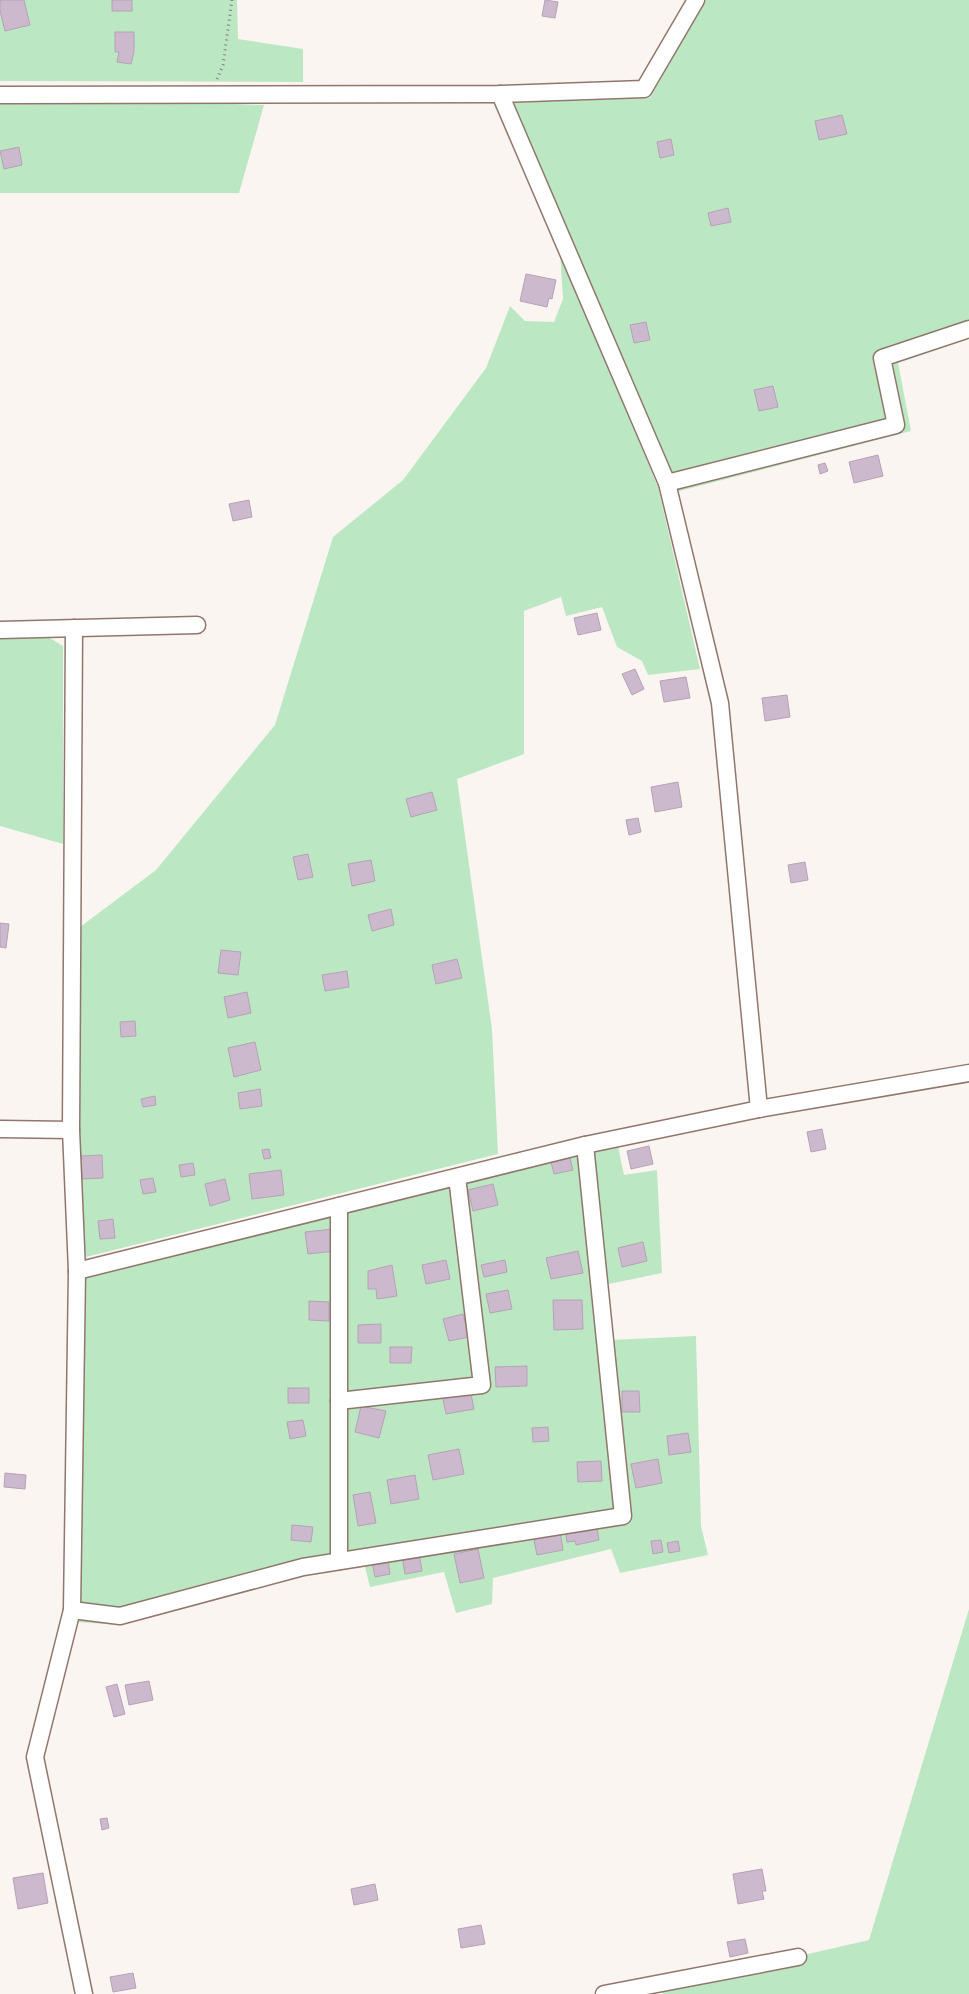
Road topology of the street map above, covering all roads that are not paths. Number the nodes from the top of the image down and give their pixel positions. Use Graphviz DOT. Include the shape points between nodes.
graph roads {
  1 [pos="696,0"];
  2 [pos="500,94"];
  3 [pos="0,95"];
  4 [pos="969,329"];
  5 [pos="666,483"];
  6 [pos="197,625"];
  7 [pos="74,628"];
  8 [pos="0,630"];
  9 [pos="969,1073"];
  10 [pos="760,1109"];
  11 [pos="0,1129"];
  12 [pos="71,1130"];
  13 [pos="585,1145"];
  14 [pos="456,1177"];
  15 [pos="339,1206"];
  16 [pos="77,1271"];
  17 [pos="339,1401"];
  18 [pos="339,1561"];
  19 [pos="72,1610"];
  20 [pos="798,1957"];
  21 [pos="84,1994"];
  22 [pos="604,1994"];
  1 -- 2 [label="street" via="644,89"];
  2 -- 3 [label="street"];
  2 -- 5 [label="street"];
  4 -- 5 [label="street" via="882,358 896,425"];
  5 -- 10 [label="street" via="720,703"];
  6 -- 7 [label="street"];
  7 -- 8 [label="street"];
  7 -- 12 [label="street"];
  9 -- 10 [label="street"];
  10 -- 13 [label="street"];
  11 -- 12 [label="street"];
  12 -- 16 [label="street"];
  13 -- 14 [label="street"];
  13 -- 18 [label="street" via="623,1516"];
  14 -- 15 [label="street"];
  14 -- 17 [label="street" via="482,1385"];
  15 -- 16 [label="street"];
  15 -- 17 [label="street"];
  16 -- 19 [label="street"];
  17 -- 18 [label="street"];
  18 -- 19 [label="street" via="303,1567 120,1616"];
  19 -- 21 [label="street" via="35,1757"];
  20 -- 22 [label="street"];
}
